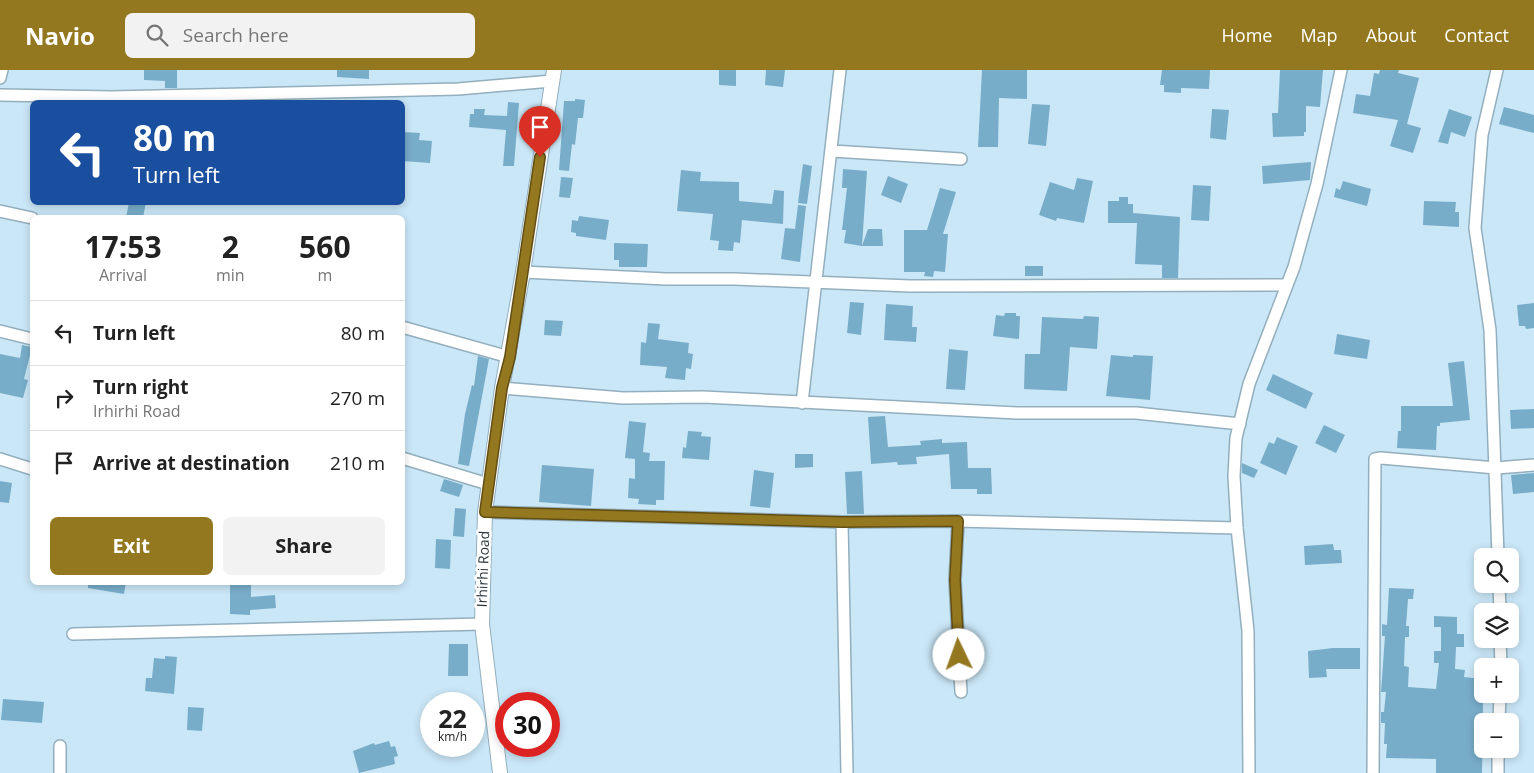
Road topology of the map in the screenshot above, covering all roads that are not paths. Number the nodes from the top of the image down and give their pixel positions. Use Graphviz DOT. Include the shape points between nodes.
graph roads {
  1 [pos="2,70"];
  2 [pos="840,70"];
  3 [pos="1341,70"];
  4 [pos="1497,70"];
  5 [pos="553,76"];
  6 [pos="0,78"];
  7 [pos="0,95"];
  8 [pos="832,151"];
  9 [pos="961,159"];
  10 [pos="0,211"];
  11 [pos="30,218"];
  12 [pos="524,272"];
  13 [pos="817,283"];
  14 [pos="1287,285"];
  15 [pos="405,328"];
  16 [pos="0,330"];
  17 [pos="30,338"];
  18 [pos="510,357"];
  19 [pos="502,388"];
  20 [pos="802,403"];
  21 [pos="1240,424"];
  22 [pos="0,459"];
  23 [pos="405,459"];
  24 [pos="1534,465"];
  25 [pos="30,468"];
  26 [pos="1496,468"];
  27 [pos="488,484"];
  28 [pos="485,512"];
  29 [pos="958,521"];
  30 [pos="842,522"];
  31 [pos="1237,528"];
  32 [pos="1498,548"];
  33 [pos="482,624"];
  34 [pos="73,634"];
  35 [pos="960,692"];
  36 [pos="60,746"];
  37 [pos="1498,758"];
  38 [pos="60,773"];
  39 [pos="500,773"];
  40 [pos="847,773"];
  41 [pos="1249,773"];
  42 [pos="1373,773"];
  43 [pos="1498,773"];
  1 -- 6 [label="street"];
  2 -- 8 [label="street"];
  3 -- 14 [label="street" via="1316,184"];
  4 -- 26 [label="street" via="1482,135 1475,228 1490,330"];
  5 -- 7 [label="street" via="458,89 111,98"];
  5 -- 12 [label="street, Irhirhi Road"];
  8 -- 9 [label="street"];
  8 -- 13 [label="street"];
  10 -- 11 [label="street"];
  12 -- 13 [label="street"];
  12 -- 18 [label="street, Irhirhi Road"];
  13 -- 14 [label="street" via="910,286"];
  13 -- 20 [label="street"];
  14 -- 21 [label="street" via="1249,384"];
  15 -- 18 [label="street"];
  16 -- 17 [label="street"];
  18 -- 19 [label="street, Irhirhi Road"];
  19 -- 20 [label="street" via="623,398 703,397"];
  19 -- 27 [label="street, Irhirhi Road"];
  20 -- 21 [label="street" via="1017,413 1136,413"];
  21 -- 31 [label="street" via="1234,476"];
  22 -- 25 [label="street"];
  23 -- 27 [label="street"];
  24 -- 26 [label="street"];
  26 -- 32 [label="street"];
  26 -- 42 [label="street" via="1376,459"];
  27 -- 28 [label="street, Irhirhi Road"];
  28 -- 30 [label="street"];
  28 -- 33 [label="street, Irhirhi Road"];
  29 -- 30 [label="street"];
  29 -- 31 [label="street"];
  29 -- 35 [label="street" via="955,580"];
  30 -- 40 [label="street"];
  31 -- 41 [label="street" via="1248,630"];
  33 -- 34 [label="street"];
  33 -- 39 [label="street, Irhirhi Road"];
  36 -- 38 [label="street"];
  37 -- 43 [label="street"];
}
